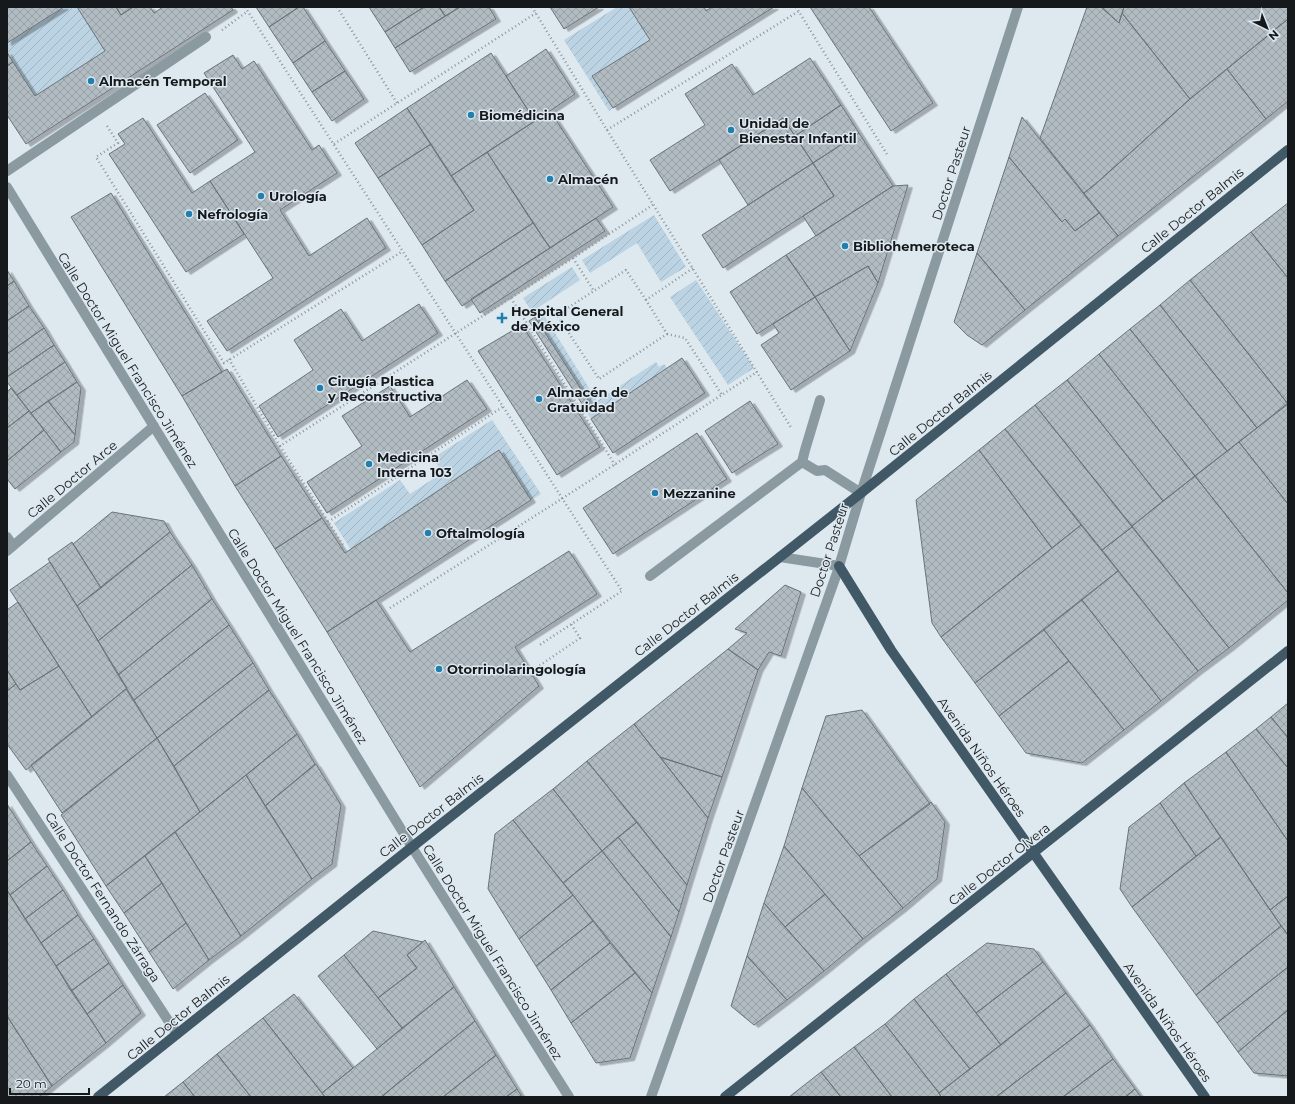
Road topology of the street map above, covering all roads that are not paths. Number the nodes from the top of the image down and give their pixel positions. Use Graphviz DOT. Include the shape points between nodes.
graph roads {
  1 [pos="1018,7"];
  2 [pos="206,36"];
  3 [pos="1288,150"];
  4 [pos="7,172"];
  5 [pos="7,187"];
  6 [pos="820,400"];
  7 [pos="154,426"];
  8 [pos="802,462"];
  9 [pos="861,493"];
  10 [pos="7,537"];
  11 [pos="10,548"];
  12 [pos="780,557"];
  13 [pos="839,566"];
  14 [pos="650,576"];
  15 [pos="1288,651"];
  16 [pos="7,775"];
  17 [pos="412,847"];
  18 [pos="1033,854"];
  19 [pos="177,1034"];
  20 [pos="98,1097"];
  21 [pos="569,1097"];
  22 [pos="651,1097"];
  23 [pos="725,1097"];
  24 [pos="1205,1097"];
  1 -- 9 [label="street, Doctor Pasteur"];
  2 -- 4 [label="street"];
  3 -- 9 [label="main road, Calle Doctor Balmis"];
  5 -- 7 [label="street, Calle Doctor Miguel Francisco Jiménez"];
  6 -- 8 [label="street"];
  7 -- 11 [label="street, Calle Doctor Arce"];
  7 -- 17 [label="street, Calle Doctor Miguel Francisco Jiménez"];
  8 -- 9 [label="street" via="818,471 825,470"];
  8 -- 14 [label="street"];
  9 -- 12 [label="main road, Calle Doctor Balmis"];
  9 -- 13 [label="street, Doctor Pasteur"];
  10 -- 11 [label="street"];
  12 -- 13 [label="street"];
  12 -- 17 [label="main road, Calle Doctor Balmis"];
  13 -- 18 [label="main road, Avenida Niños Héroes" via="890,650"];
  13 -- 22 [label="street, Doctor Pasteur"];
  15 -- 18 [label="main road, Calle Doctor Olvera"];
  16 -- 19 [label="street, Calle Doctor Fernando Zárraga"];
  17 -- 19 [label="main road, Calle Doctor Balmis"];
  17 -- 21 [label="street, Calle Doctor Miguel Francisco Jiménez"];
  18 -- 23 [label="main road, Calle Doctor Olvera"];
  18 -- 24 [label="main road, Avenida Niños Héroes"];
  19 -- 20 [label="main road, Calle Doctor Balmis"];
}
